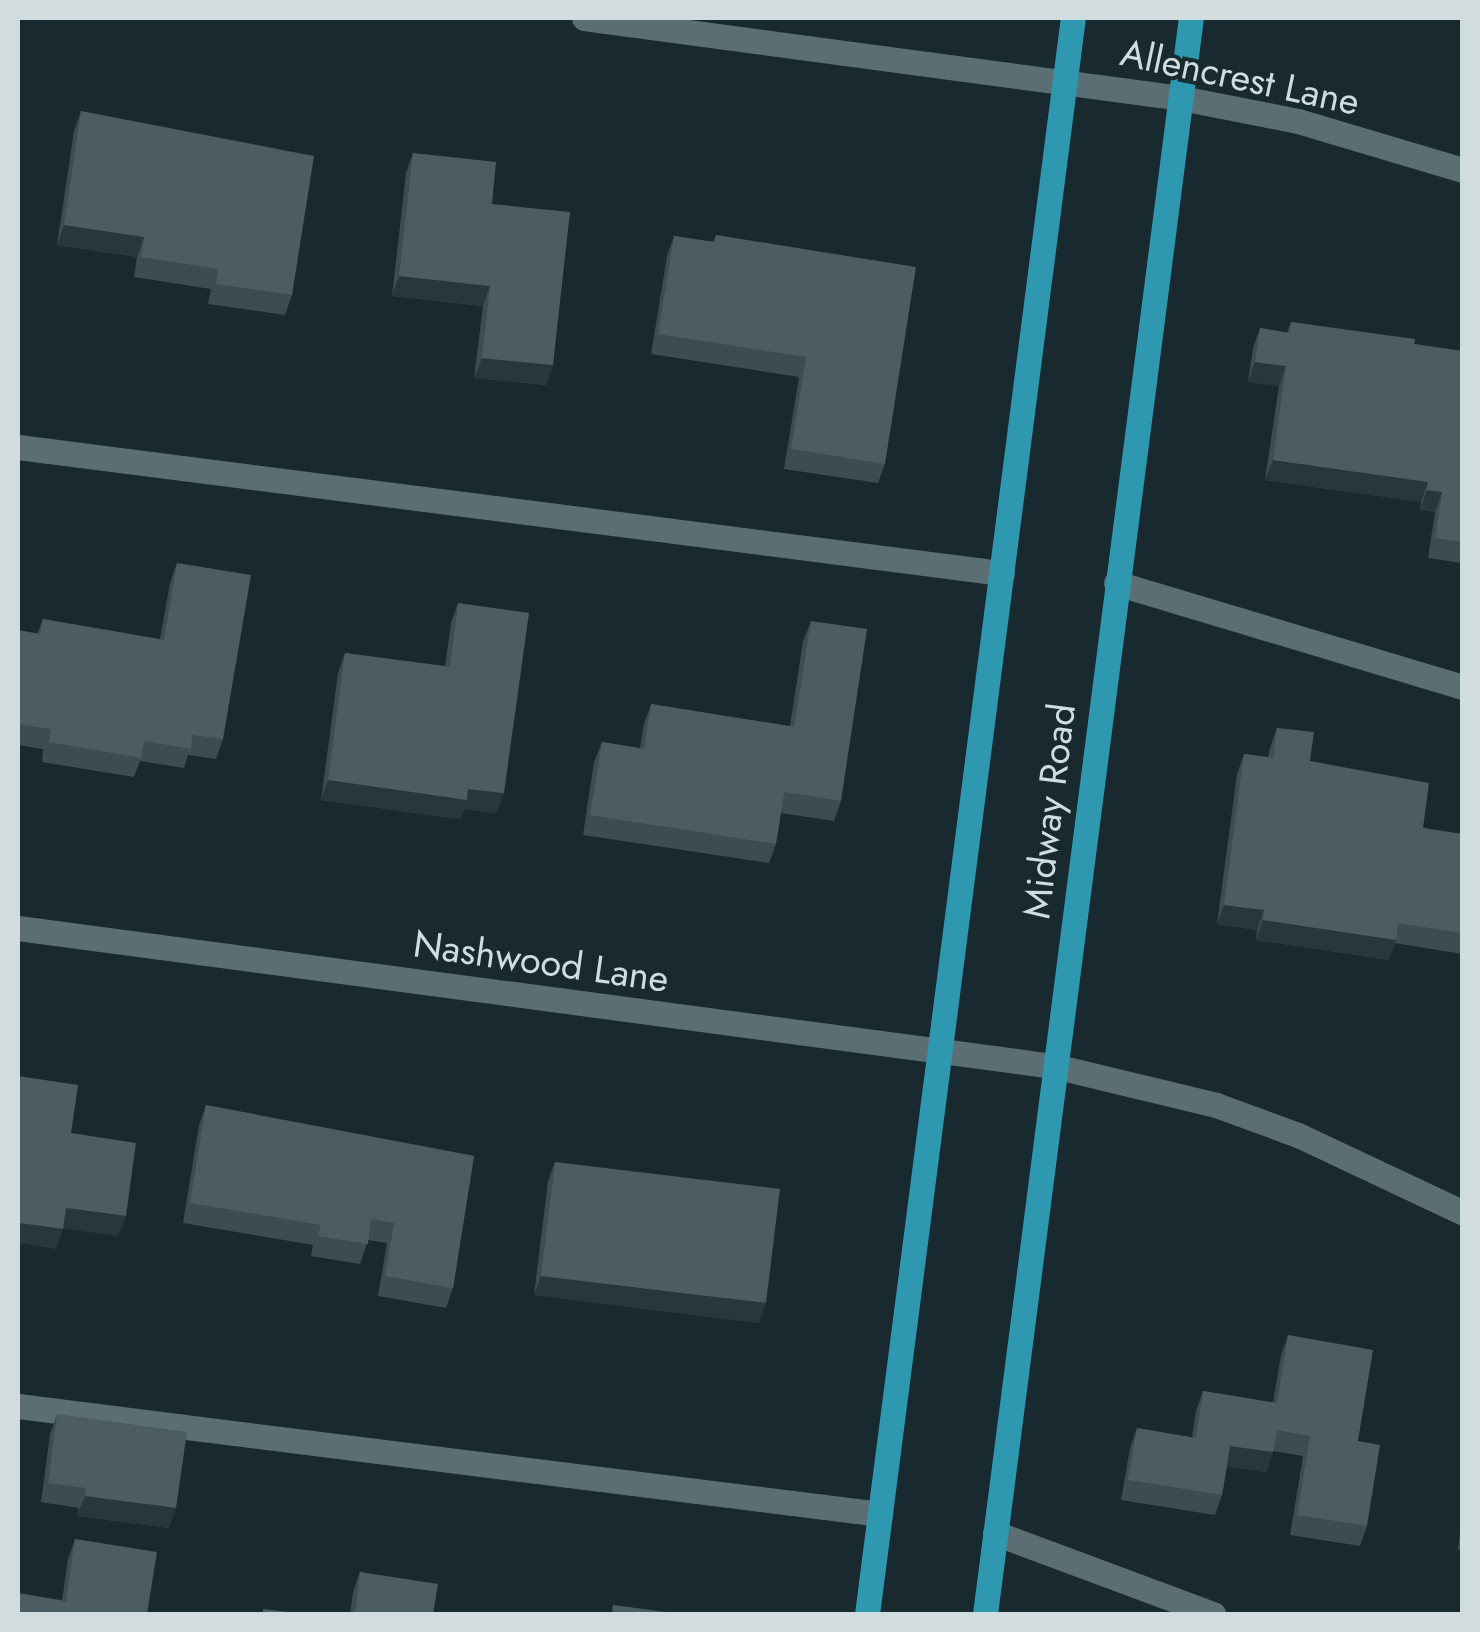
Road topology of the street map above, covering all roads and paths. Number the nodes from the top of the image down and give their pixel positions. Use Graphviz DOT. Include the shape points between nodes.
graph roads {
  1 [pos="584,18"];
  2 [pos="1073,18"];
  3 [pos="1191,18"];
  4 [pos="1064,81"];
  5 [pos="1181,98"];
  6 [pos="1462,170"];
  7 [pos="18,447"];
  8 [pos="1002,573"];
  9 [pos="1116,583"];
  10 [pos="1462,687"];
  11 [pos="18,928"];
  12 [pos="938,1052"];
  13 [pos="1054,1066"];
  14 [pos="1462,1212"];
  15 [pos="18,1406"];
  16 [pos="880,1514"];
  17 [pos="995,1533"];
  18 [pos="867,1614"];
  19 [pos="985,1614"];
  20 [pos="1213,1614"];
  1 -- 4 [label="street, Allencrest Lane"];
  2 -- 4 [label="main road, Midway Road"];
  3 -- 5 [label="main road, Midway Road"];
  4 -- 5 [label="street, Allencrest Lane"];
  4 -- 8 [label="main road, Midway Road"];
  5 -- 6 [label="street, Allencrest Lane" via="1298,122"];
  5 -- 9 [label="main road, Midway Road"];
  7 -- 8 [label="street"];
  8 -- 12 [label="main road, Midway Road"];
  9 -- 10 [label="street"];
  9 -- 13 [label="main road, Midway Road"];
  11 -- 12 [label="street, Nashwood Lane"];
  12 -- 13 [label="street, Nashwood Lane"];
  12 -- 16 [label="main road, Midway Road"];
  13 -- 14 [label="street, Nashwood Lane" via="1282,1129"];
  13 -- 17 [label="main road, Midway Road"];
  15 -- 16 [label="street"];
  16 -- 18 [label="main road, Midway Road"];
  17 -- 19 [label="main road, Midway Road"];
  17 -- 20 [label="street"];
}
